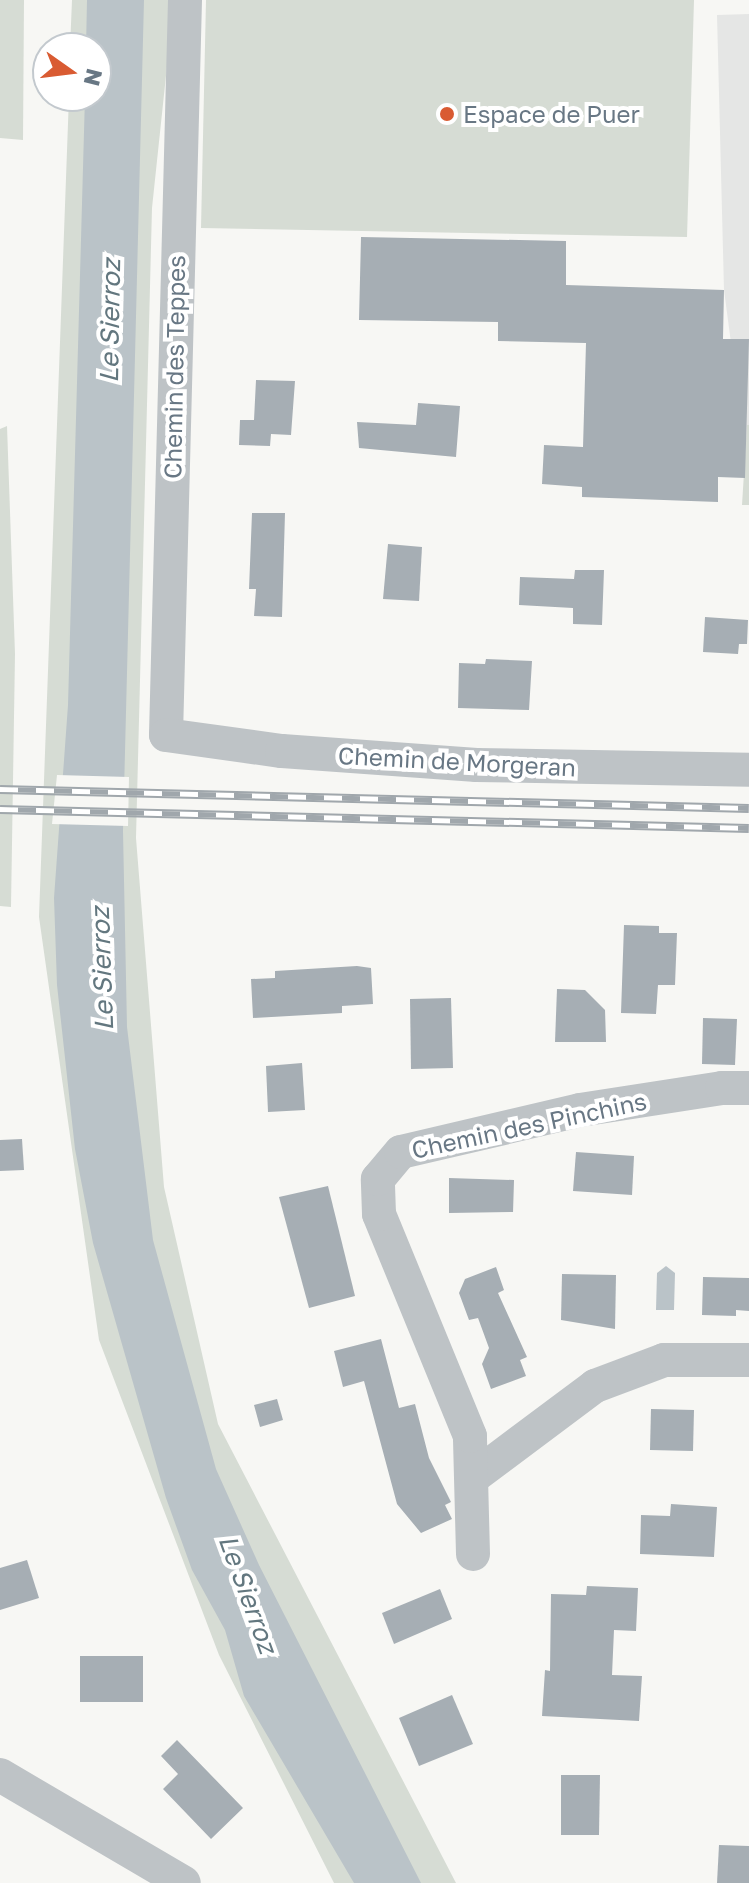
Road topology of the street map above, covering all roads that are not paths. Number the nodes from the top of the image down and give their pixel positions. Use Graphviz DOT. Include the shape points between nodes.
graph roads {
  1 [pos="185,0"];
  2 [pos="166,735"];
  3 [pos="749,770"];
  4 [pos="749,1088"];
  5 [pos="749,1360"];
  6 [pos="472,1478"];
  7 [pos="473,1554"];
  8 [pos="0,1775"];
  9 [pos="184,1883"];
  1 -- 2 [label="street, Chemin des Teppes"];
  2 -- 3 [label="street, Chemin de Morgeran" via="282,751 476,765"];
  4 -- 6 [label="street, Chemin des Pinchins" via="580,1110 401,1152 378,1179 379,1214 470,1436"];
  5 -- 6 [label="street" via="664,1360 595,1386"];
  6 -- 7 [label="street, Chemin des Pinchins"];
  8 -- 9 [label="street"];
}
